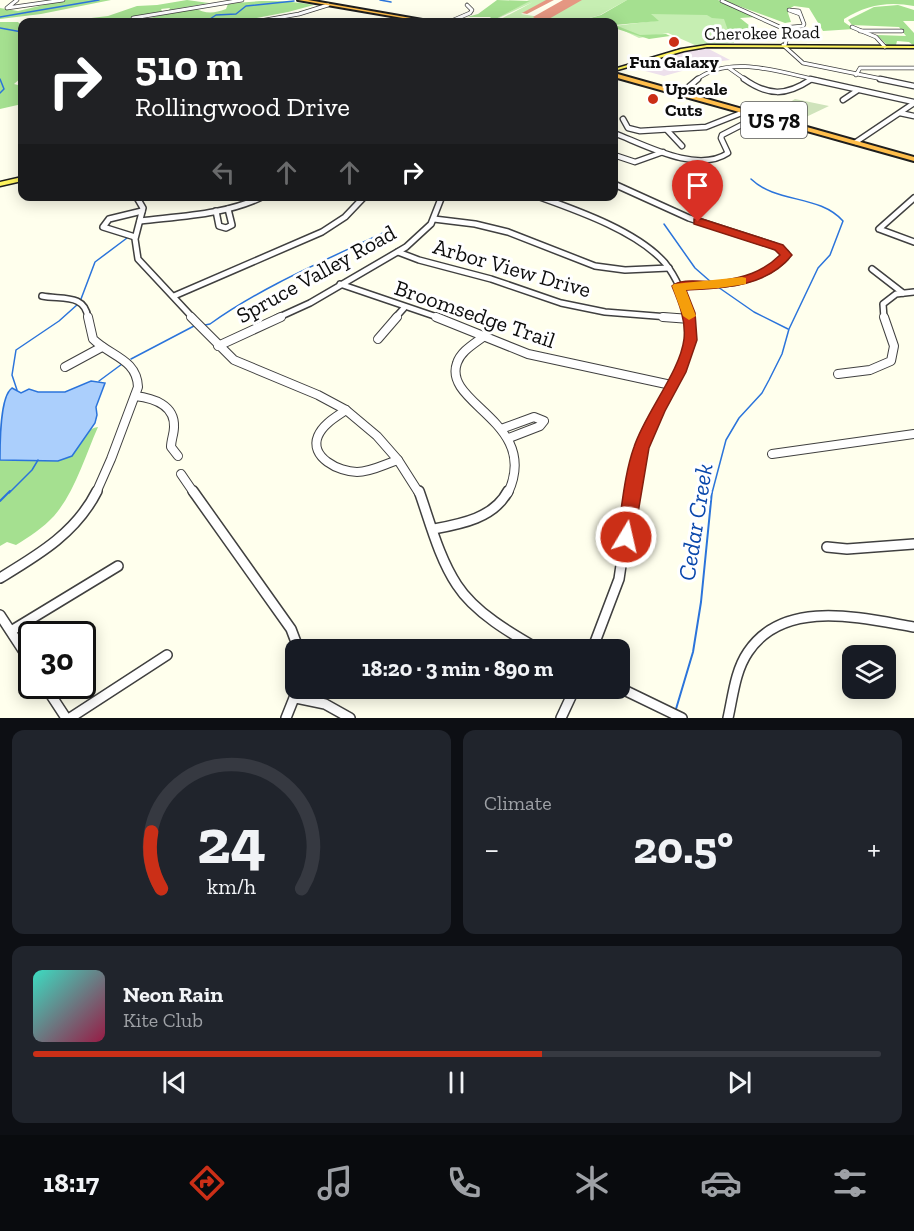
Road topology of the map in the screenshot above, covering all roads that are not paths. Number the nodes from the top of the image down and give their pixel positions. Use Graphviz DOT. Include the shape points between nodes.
graph roads {
  1 [pos="17,0"];
  2 [pos="63,0"];
  3 [pos="242,0"];
  4 [pos="300,0"];
  5 [pos="722,1"];
  6 [pos="328,5"];
  7 [pos="467,5"];
  8 [pos="800,14"];
  9 [pos="133,18"];
  10 [pos="276,18"];
  11 [pos="405,18"];
  12 [pos="458,18"];
  13 [pos="852,27"];
  14 [pos="782,28"];
  15 [pos="860,31"];
  16 [pos="902,31"];
  17 [pos="784,45"];
  18 [pos="885,46"];
  19 [pos="914,47"];
  20 [pos="729,68"];
  21 [pos="914,68"];
  22 [pos="618,71"];
  23 [pos="618,73"];
  24 [pos="856,75"];
  25 [pos="810,80"];
  26 [pos="914,86"];
  27 [pos="858,90"];
  28 [pos="680,94"];
  29 [pos="843,100"];
  30 [pos="914,102"];
  31 [pos="744,112"];
  32 [pos="900,113"];
  33 [pos="759,116"];
  34 [pos="914,116"];
  35 [pos="623,119"];
  36 [pos="667,130"];
  37 [pos="618,135"];
  38 [pos="861,145"];
  39 [pos="682,146"];
  40 [pos="663,152"];
  41 [pos="618,156"];
  42 [pos="914,160"];
  43 [pos="18,180"];
  44 [pos="0,184"];
  45 [pos="618,186"];
  46 [pos="914,198"];
  47 [pos="140,201"];
  48 [pos="255,201"];
  49 [pos="360,201"];
  50 [pos="440,201"];
  51 [pos="550,201"];
  52 [pos="228,209"];
  53 [pos="142,211"];
  54 [pos="216,211"];
  55 [pos="434,219"];
  56 [pos="140,220"];
  57 [pos="135,237"];
  58 [pos="914,242"];
  59 [pos="398,252"];
  60 [pos="669,268"];
  61 [pos="872,269"];
  62 [pos="340,284"];
  63 [pos="678,286"];
  64 [pos="914,292"];
  65 [pos="903,293"];
  66 [pos="42,296"];
  67 [pos="174,296"];
  68 [pos="404,308"];
  69 [pos="690,319"];
  70 [pos="483,337"];
  71 [pos="378,339"];
  72 [pos="218,346"];
  73 [pos="102,347"];
  74 [pos="65,367"];
  75 [pos="838,374"];
  76 [pos="671,385"];
  77 [pos="135,396"];
  78 [pos="346,410"];
  79 [pos="501,429"];
  80 [pos="914,434"];
  81 [pos="509,438"];
  82 [pos="772,454"];
  83 [pos="178,456"];
  84 [pos="398,460"];
  85 [pos="181,474"];
  86 [pos="434,529"];
  87 [pos="914,544"];
  88 [pos="827,547"];
  89 [pos="118,566"];
  90 [pos="0,578"];
  91 [pos="0,615"];
  92 [pos="914,627"];
  93 [pos="11,631"];
  94 [pos="295,639"];
  95 [pos="520,639"];
  96 [pos="597,639"];
  97 [pos="18,642"];
  98 [pos="167,655"];
  99 [pos="630,693"];
  100 [pos="54,699"];
  101 [pos="294,699"];
  102 [pos="312,699"];
  103 [pos="569,699"];
  104 [pos="68,718"];
  105 [pos="286,718"];
  106 [pos="350,718"];
  107 [pos="561,718"];
  108 [pos="682,718"];
  109 [pos="728,718"];
  1 -- 2 [label="street" via="7,8"];
  3 -- 9 [label="street"];
  4 -- 6 [label="highway"];
  5 -- 14 [label="street"];
  6 -- 10 [label="street"];
  6 -- 11 [label="highway"];
  7 -- 12 [label="street" via="470,13"];
  8 -- 14 [label="street" via="803,26"];
  13 -- 15 [label="street"];
  14 -- 17 [label="street" via="788,34"];
  15 -- 16 [label="street"];
  15 -- 18 [label="street" via="876,37"];
  17 -- 18 [label="main road, Cherokee Road"];
  17 -- 22 [label="main road, Cherokee Road" via="695,47"];
  17 -- 24 [label="street" via="803,63"];
  18 -- 19 [label="main road, Cherokee Road"];
  20 -- 25 [label="street" via="756,66"];
  20 -- 25 [label="street" via="753,85 778,94 788,94"];
  20 -- 28 [label="street" via="708,71"];
  21 -- 24 [label="street" via="870,66 860,68"];
  23 -- 28 [label="highway, US 78"];
  24 -- 26 [label="street"];
  25 -- 27 [label="street"];
  27 -- 29 [label="street"];
  27 -- 30 [label="street"];
  28 -- 31 [label="highway, US 78"];
  30 -- 32 [label="street"];
  31 -- 33 [label="highway, US 78"];
  31 -- 36 [label="street" via="706,127"];
  32 -- 34 [label="street"];
  32 -- 38 [label="street"];
  33 -- 38 [label="highway, US 78"];
  33 -- 40 [label="street" via="723,135 728,153 722,158 679,159"];
  35 -- 36 [label="street" via="634,131"];
  36 -- 39 [label="street"];
  37 -- 40 [label="street"];
  38 -- 42 [label="highway, US 78"];
  40 -- 41 [label="street" via="635,162"];
  43 -- 44 [label="main road"];
  45 -- 63 [label="street" via="689,218 786,253 780,264 751,279"];
  46 -- 58 [label="street" via="879,229"];
  47 -- 53 [label="street"];
  48 -- 52 [label="street"];
  49 -- 67 [label="street" via="322,232"];
  50 -- 55 [label="street, Spruce Valley Road"];
  51 -- 60 [label="street" via="638,242"];
  52 -- 54 [label="street"];
  52 -- 54 [label="street" via="232,225 226,228 219,226"];
  53 -- 56 [label="street"];
  53 -- 57 [label="street" via="109,219 102,226"];
  54 -- 56 [label="street"];
  55 -- 59 [label="street, Spruce Valley Road" via="421,235"];
  55 -- 60 [label="street" via="508,232 602,268"];
  56 -- 57 [label="street"];
  57 -- 67 [label="street" via="138,258"];
  59 -- 62 [label="street, Spruce Valley Road"];
  59 -- 69 [label="street, Arbor View Drive" via="573,306"];
  60 -- 63 [label="street"];
  61 -- 65 [label="street"];
  62 -- 68 [label="street, Broomsedge Trail"];
  62 -- 72 [label="street, Spruce Valley Road" via="310,303"];
  63 -- 69 [label="street"];
  64 -- 65 [label="street"];
  65 -- 75 [label="street" via="886,300 882,312 896,349 891,361 870,370"];
  66 -- 73 [label="street" via="82,303 87,310 90,334"];
  67 -- 72 [label="street"];
  68 -- 70 [label="street, Broomsedge Trail"];
  68 -- 71 [label="street"];
  69 -- 76 [label="street" via="688,351"];
  70 -- 76 [label="street, Broomsedge Trail" via="528,354 616,370"];
  70 -- 79 [label="street" via="460,358 456,375 466,392"];
  72 -- 78 [label="street" via="241,364"];
  73 -- 74 [label="street"];
  73 -- 77 [label="street" via="137,371"];
  76 -- 96 [label="street" via="641,448 621,570"];
  77 -- 83 [label="street" via="154,399 168,409 174,426 171,447"];
  77 -- 90 [label="street" via="85,511 57,540"];
  78 -- 84 [label="street"];
  78 -- 84 [label="street" via="318,435 317,447 327,462 356,472"];
  79 -- 81 [label="street"];
  79 -- 81 [label="street" via="534,417 544,421"];
  80 -- 82 [label="street"];
  81 -- 86 [label="street" via="515,465 513,481 502,502 475,520"];
  84 -- 86 [label="street" via="417,488"];
  85 -- 94 [label="street"];
  86 -- 95 [label="street" via="448,570 467,598 499,627"];
  87 -- 88 [label="street"];
  89 -- 93 [label="street"];
  91 -- 93 [label="street"];
  92 -- 109 [label="street" via="825,616 781,625 748,652"];
  93 -- 97 [label="street"];
  98 -- 104 [label="street"];
  99 -- 108 [label="street"];
  100 -- 104 [label="street"];
  101 -- 105 [label="street"];
  102 -- 106 [label="street"];
  103 -- 107 [label="street"];
}
